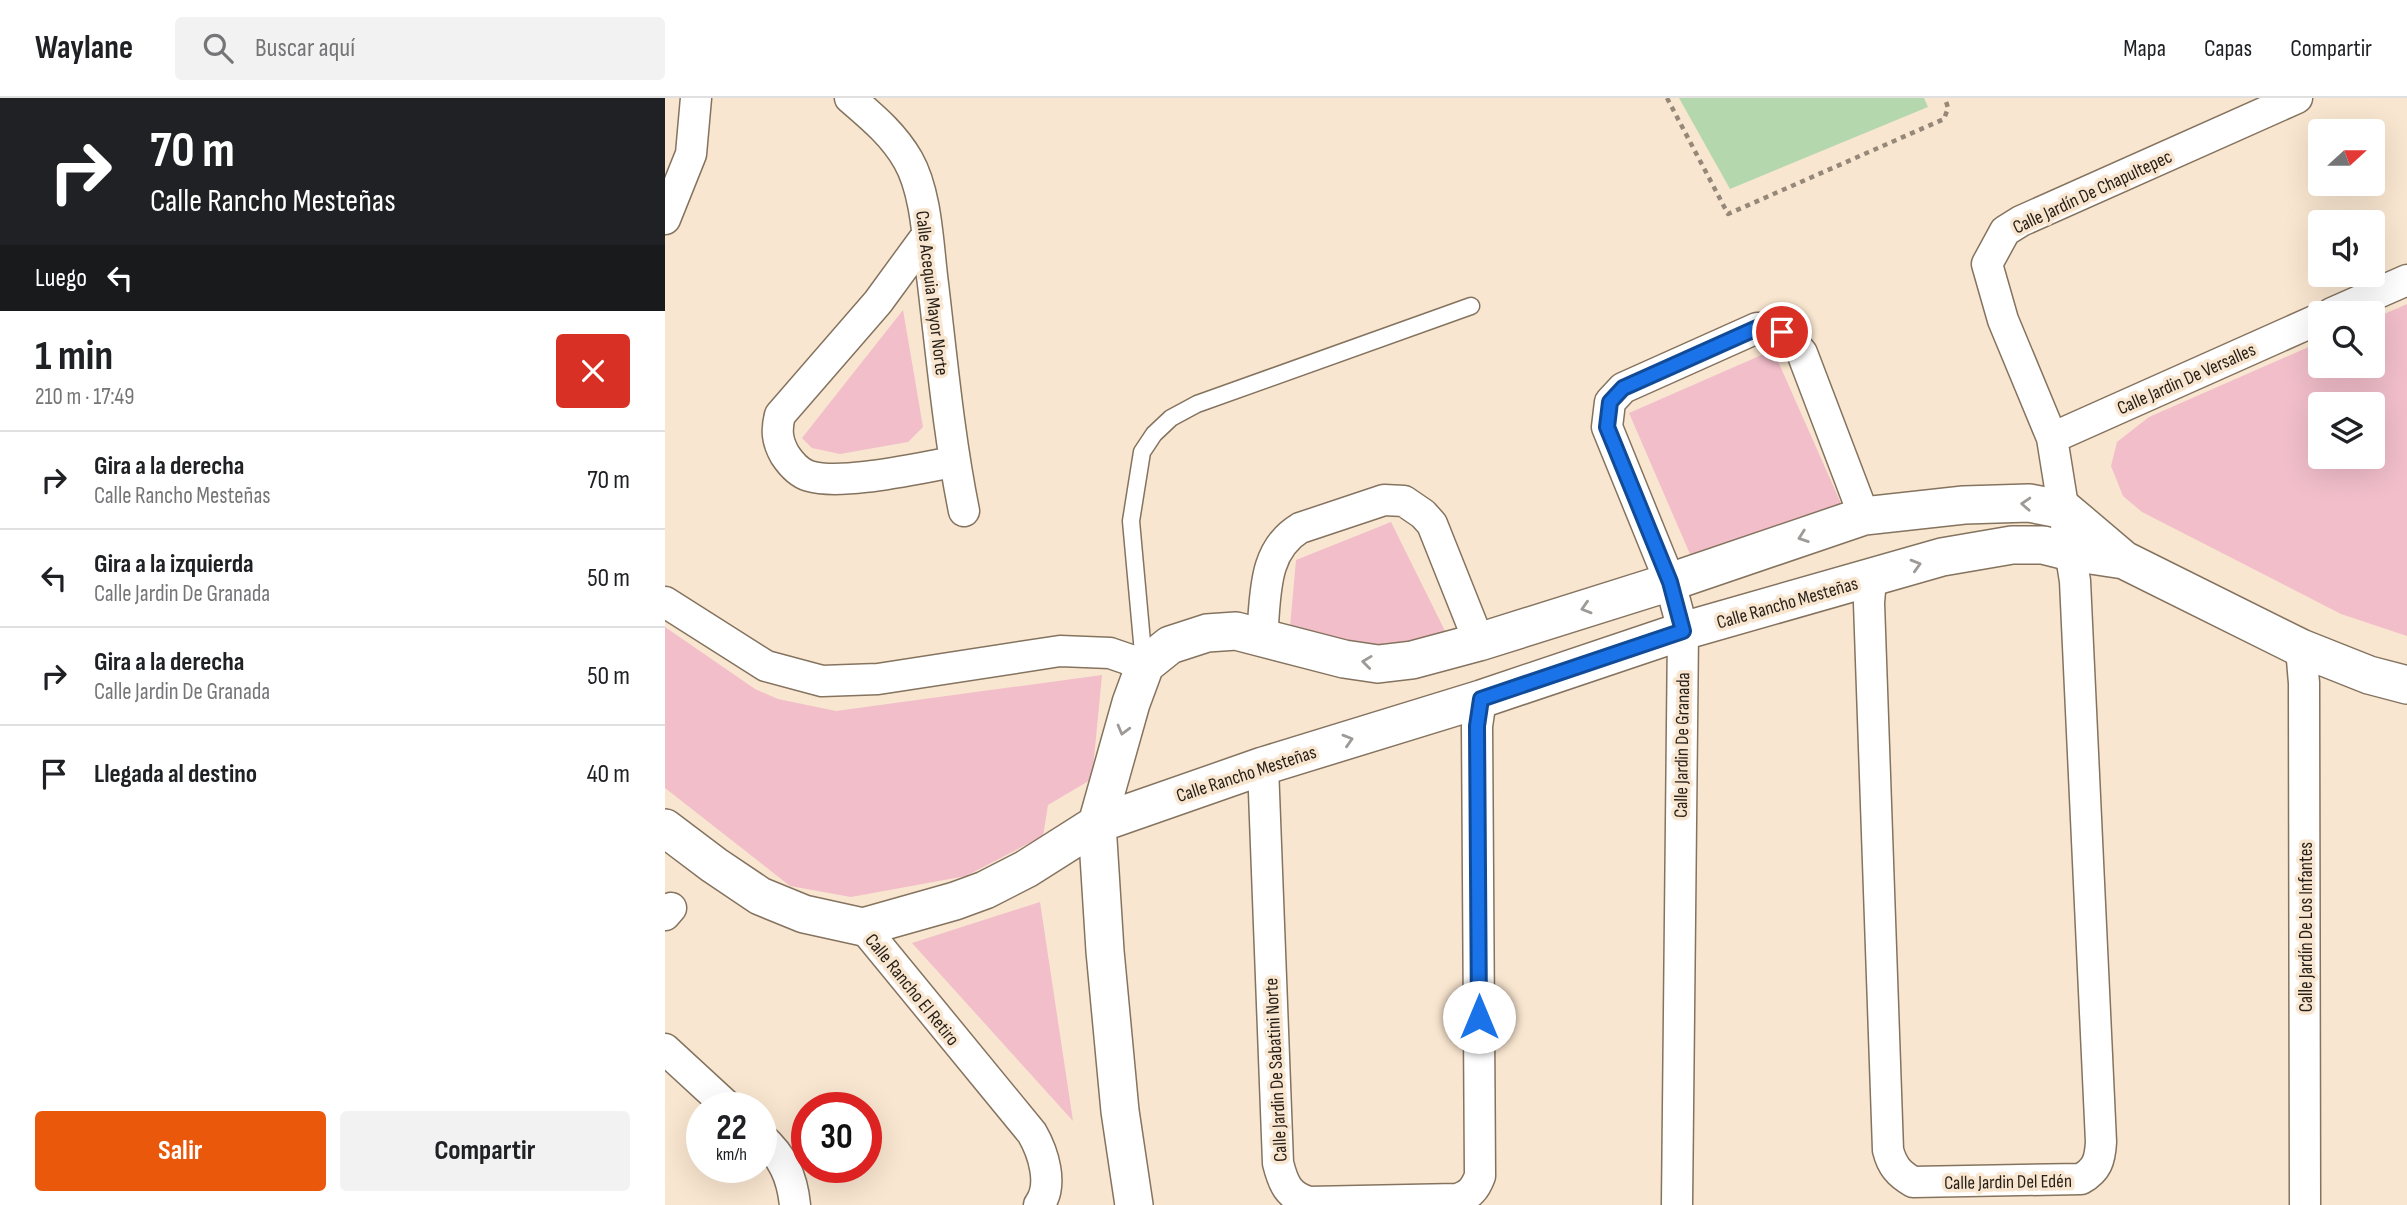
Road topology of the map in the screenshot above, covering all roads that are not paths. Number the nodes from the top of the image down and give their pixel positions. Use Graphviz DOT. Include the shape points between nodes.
graph roads {
  1 [pos="696,98"];
  2 [pos="849,98"];
  3 [pos="2297,98"];
  4 [pos="665,219"];
  5 [pos="927,235"];
  6 [pos="2407,280"];
  7 [pos="2359,301"];
  8 [pos="1471,306"];
  9 [pos="2308,324"];
  10 [pos="2052,438"];
  11 [pos="954,463"];
  12 [pos="2065,510"];
  13 [pos="964,511"];
  14 [pos="1864,516"];
  15 [pos="2071,552"];
  16 [pos="2124,560"];
  17 [pos="1871,578"];
  18 [pos="1670,582"];
  19 [pos="665,602"];
  20 [pos="1683,631"];
  21 [pos="1262,636"];
  22 [pos="1479,642"];
  23 [pos="2301,648"];
  24 [pos="1145,665"];
  25 [pos="2407,685"];
  26 [pos="1481,699"];
  27 [pos="1263,766"];
  28 [pos="1097,824"];
  29 [pos="665,828"];
  30 [pos="863,928"];
  31 [pos="665,1049"];
  32 [pos="712,1092"];
  33 [pos="777,1155"];
  34 [pos="795,1205"];
  35 [pos="1039,1205"];
  36 [pos="1133,1205"];
  37 [pos="1677,1205"];
  38 [pos="2305,1205"];
  1 -- 4 [label="street" via="691,154"];
  2 -- 5 [label="street, Calle Acequia Mayor Norte" via="885,128 908,161"];
  3 -- 10 [label="street, Calle Jardín De Chapultepec" via="2005,231 1987,264 2003,320"];
  5 -- 11 [label="street, Calle Acequia Mayor Norte"];
  5 -- 11 [label="street" via="878,302 780,415 777,428 779,443 796,469 810,476 868,477"];
  6 -- 7 [label="street"];
  8 -- 24 [label="lane" via="1197,404 1154,434 1142,452 1131,522"];
  9 -- 10 [label="street, Calle Jardin De Versalles"];
  10 -- 12 [label="street, Calle Jardín De Chapultepec"];
  11 -- 13 [label="street, Calle Acequia Mayor Norte"];
  12 -- 14 [label="street, Calle Rancho Mesteñas, one-way" via="2029,503"];
  12 -- 15 [label="street, Calle Jardin Del Edén"];
  12 -- 16 [label="street, Calle Rancho Mesteñas"];
  14 -- 18 [label="street, Calle Rancho Mesteñas, one-way"];
  14 -- 18 [label="street, Calle Jardin De Granada" via="1802,353 1782,332 1757,328 1623,388 1610,402 1607,427"];
  15 -- 16 [label="street, Calle Rancho Mesteñas"];
  17 -- 15 [label="street, Calle Rancho Mesteñas, one-way" via="1942,557 2012,545 2043,545"];
  15 -- 17 [label="street, Calle Jardin Del Edén" via="2101,1142 2100,1160 2081,1180 1913,1182 1895,1169 1890,1159"];
  16 -- 23 [label="street, Calle Rancho Mesteñas"];
  17 -- 20 [label="street, Calle Rancho Mesteñas"];
  18 -- 20 [label="street, Calle Jardin De Granada"];
  18 -- 22 [label="street, Calle Rancho Mesteñas, one-way"];
  19 -- 24 [label="street" via="766,666 822,681 878,679 1060,650 1110,653"];
  20 -- 26 [label="street, Calle Rancho Mesteñas"];
  20 -- 37 [label="street, Calle Jardin De Granada"];
  22 -- 21 [label="street, Calle Rancho Mesteñas, one-way" via="1378,664"];
  21 -- 22 [label="street" via="1271,562 1290,534 1394,499 1414,507 1431,524"];
  21 -- 24 [label="street, Calle Rancho Mesteñas" via="1236,631 1207,633 1170,645"];
  23 -- 25 [label="street, Calle Rancho Mesteñas"];
  23 -- 38 [label="street, Calle Jardín De Los Infantes"];
  24 -- 28 [label="street, one-way"];
  27 -- 26 [label="street, Calle Rancho Mesteñas, one-way"];
  26 -- 27 [label="street, Calle Jardin De Sabatini Norte" via="1477,726 1480,1176 1467,1196 1309,1202 1297,1199 1282,1179 1277,1163"];
  27 -- 28 [label="street, Calle Rancho Mesteñas"];
  28 -- 30 [label="street, Calle Rancho Mesteñas" via="985,890"];
  28 -- 36 [label="street" via="1106,964"];
  29 -- 30 [label="street, Calle Rancho El Retiro" via="760,896 804,915"];
  30 -- 35 [label="street, Calle Rancho El Retiro" via="1032,1133 1046,1168"];
  31 -- 32 [label="street"];
  33 -- 34 [label="street" via="790,1175"];
}
